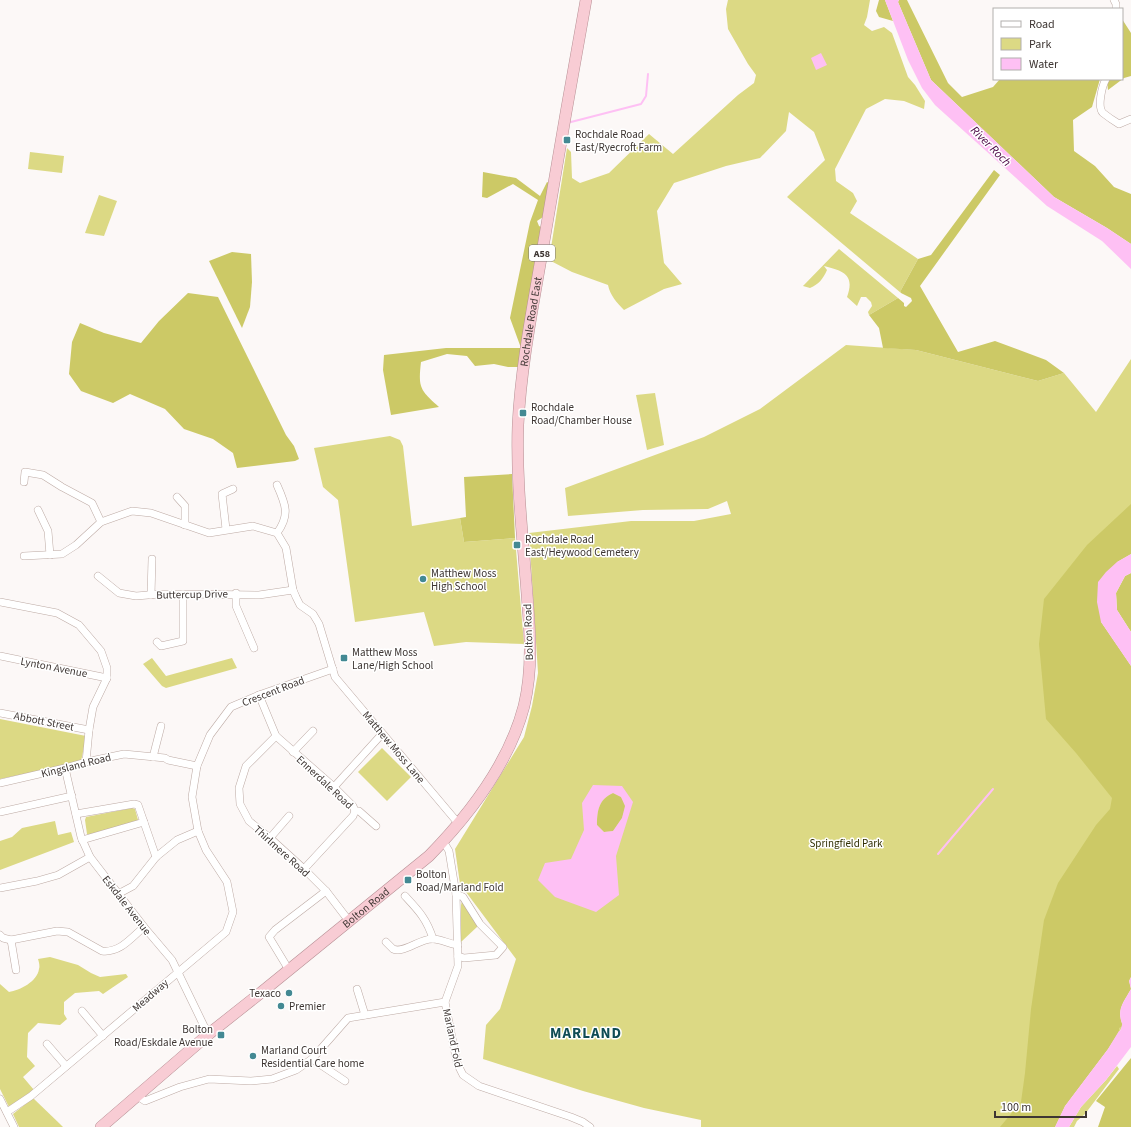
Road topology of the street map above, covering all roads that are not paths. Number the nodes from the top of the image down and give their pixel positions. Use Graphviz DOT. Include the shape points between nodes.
graph roads {
  1 [pos="586,0"];
  2 [pos="1106,80"];
  3 [pos="1131,119"];
  4 [pos="24,482"];
  5 [pos="277,485"];
  6 [pos="233,489"];
  7 [pos="178,496"];
  8 [pos="38,510"];
  9 [pos="101,522"];
  10 [pos="185,524"];
  11 [pos="521,528"];
  12 [pos="226,529"];
  13 [pos="277,533"];
  14 [pos="50,555"];
  15 [pos="24,556"];
  16 [pos="152,559"];
  17 [pos="98,576"];
  18 [pos="293,590"];
  19 [pos="236,593"];
  20 [pos="183,594"];
  21 [pos="151,595"];
  22 [pos="0,602"];
  23 [pos="157,642"];
  24 [pos="254,648"];
  25 [pos="0,656"];
  26 [pos="333,669"];
  27 [pos="107,678"];
  28 [pos="259,695"];
  29 [pos="0,713"];
  30 [pos="161,726"];
  31 [pos="89,730"];
  32 [pos="313,731"];
  33 [pos="382,734"];
  34 [pos="276,736"];
  35 [pos="293,752"];
  36 [pos="153,757"];
  37 [pos="86,762"];
  38 [pos="197,766"];
  39 [pos="65,768"];
  40 [pos="0,783"];
  41 [pos="334,787"];
  42 [pos="72,796"];
  43 [pos="355,811"];
  44 [pos="0,812"];
  45 [pos="76,814"];
  46 [pos="289,816"];
  47 [pos="144,822"];
  48 [pos="458,823"];
  49 [pos="376,826"];
  50 [pos="198,831"];
  51 [pos="270,838"];
  52 [pos="82,840"];
  53 [pos="442,842"];
  54 [pos="90,857"];
  55 [pos="156,857"];
  56 [pos="304,869"];
  57 [pos="0,888"];
  58 [pos="326,891"];
  59 [pos="118,894"];
  60 [pos="456,894"];
  61 [pos="404,896"];
  62 [pos="349,921"];
  63 [pos="144,927"];
  64 [pos="0,935"];
  65 [pos="433,939"];
  66 [pos="11,940"];
  67 [pos="458,945"];
  68 [pos="388,946"];
  69 [pos="458,956"];
  70 [pos="16,970"];
  71 [pos="289,970"];
  72 [pos="178,971"];
  73 [pos="357,989"];
  74 [pos="446,1002"];
  75 [pos="82,1011"];
  76 [pos="365,1015"];
  77 [pos="210,1033"];
  78 [pos="103,1036"];
  79 [pos="47,1044"];
  80 [pos="312,1059"];
  81 [pos="66,1066"];
  82 [pos="345,1081"];
  83 [pos="136,1095"];
  84 [pos="0,1098"];
  85 [pos="7,1112"];
  86 [pos="14,1127"];
  87 [pos="100,1127"];
  88 [pos="590,1127"];
  1 -- 11 [label="highway, Rochdale Road East / A58" via="527,335 520,392 517,477"];
  2 -- 3 [label="street" via="1102,87 1102,112 1119,124"];
  4 -- 9 [label="street" via="25,472 43,475 92,503"];
  5 -- 13 [label="street" via="286,516"];
  6 -- 12 [label="street" via="222,494"];
  7 -- 10 [label="street" via="185,506"];
  8 -- 14 [label="street" via="48,531"];
  9 -- 10 [label="street" via="132,511 151,513"];
  9 -- 14 [label="street" via="76,545 62,554"];
  10 -- 12 [label="street" via="209,533"];
  11 -- 48 [label="highway, Bolton Road / A58" via="530,647 525,700 507,752 488,784"];
  12 -- 13 [label="street" via="252,526"];
  13 -- 18 [label="street" via="286,548"];
  14 -- 15 [label="street"];
  16 -- 21 [label="street"];
  17 -- 21 [label="street, Buttercup Drive" via="119,593"];
  18 -- 19 [label="street, Buttercup Drive" via="259,595"];
  18 -- 26 [label="street, Matthew Moss Lane" via="300,605 313,614 319,624"];
  19 -- 20 [label="street, Buttercup Drive"];
  19 -- 24 [label="street" via="236,606"];
  20 -- 21 [label="street, Buttercup Drive"];
  20 -- 23 [label="street" via="183,641 161,646"];
  22 -- 27 [label="street" via="57,614 79,625 101,651 107,668"];
  25 -- 27 [label="street, Lynton Avenue"];
  26 -- 28 [label="street, Crescent Road"];
  26 -- 33 [label="street, Matthew Moss Lane" via="335,677"];
  27 -- 31 [label="street" via="93,707"];
  28 -- 34 [label="street, Ennerdale Road"];
  28 -- 38 [label="street, Crescent Road" via="232,707 210,735"];
  29 -- 31 [label="street, Abbott Street"];
  30 -- 36 [label="street"];
  31 -- 37 [label="street"];
  32 -- 35 [label="street, Ennerdale Road"];
  33 -- 41 [label="street"];
  33 -- 48 [label="street, Matthew Moss Lane"];
  34 -- 35 [label="street, Ennerdale Road"];
  34 -- 51 [label="street, Thirlmere Road" via="246,766 239,788 240,804 249,821"];
  35 -- 41 [label="street, Ennerdale Road"];
  36 -- 37 [label="street, Kingsland Road" via="124,754"];
  36 -- 38 [label="street, Kingsland Road"];
  37 -- 39 [label="street, Kingsland Road"];
  38 -- 50 [label="street, Crescent Road" via="192,797"];
  39 -- 40 [label="street, Kingsland Road"];
  39 -- 42 [label="street, Eskdale Avenue"];
  41 -- 43 [label="street, Ennerdale Road"];
  42 -- 44 [label="street"];
  42 -- 45 [label="street, Eskdale Avenue"];
  43 -- 49 [label="street, Ennerdale Road" via="359,811"];
  43 -- 56 [label="street"];
  45 -- 47 [label="street" via="134,804 140,808"];
  45 -- 52 [label="street, Eskdale Avenue"];
  46 -- 51 [label="street"];
  47 -- 52 [label="street"];
  47 -- 55 [label="street"];
  48 -- 53 [label="highway, Bolton Road / A58"];
  50 -- 55 [label="street" via="177,840"];
  50 -- 72 [label="street, Crescent Road" via="206,850 227,882 233,912 226,932"];
  51 -- 56 [label="street, Thirlmere Road"];
  52 -- 54 [label="street, Eskdale Avenue"];
  53 -- 60 [label="street, Marland Fold" via="449,852"];
  53 -- 62 [label="highway, Bolton Road / A58" via="424,860"];
  54 -- 57 [label="street" via="58,875"];
  54 -- 59 [label="street, Eskdale Avenue"];
  55 -- 59 [label="street" via="133,886"];
  56 -- 58 [label="street, Thirlmere Road"];
  58 -- 62 [label="street, Thirlmere Road"];
  58 -- 71 [label="street" via="269,937"];
  59 -- 63 [label="street, Eskdale Avenue"];
  60 -- 67 [label="street, Marland Fold"];
  60 -- 69 [label="street" via="463,896 480,924 503,947 496,955 464,958"];
  61 -- 65 [label="street" via="425,918"];
  62 -- 71 [label="highway, Bolton Road / A58"];
  63 -- 66 [label="street" via="119,948 108,952 102,952 68,932 57,931"];
  63 -- 72 [label="street, Eskdale Avenue"];
  64 -- 66 [label="street"];
  65 -- 67 [label="street"];
  65 -- 68 [label="street" via="416,942 406,949 398,950"];
  66 -- 70 [label="street"];
  67 -- 69 [label="street, Marland Fold"];
  69 -- 74 [label="street, Marland Fold" via="458,966"];
  71 -- 77 [label="highway, Bolton Road / A58"];
  72 -- 77 [label="street, Eskdale Avenue" via="204,1026"];
  72 -- 78 [label="street, Meadway"];
  73 -- 76 [label="street"];
  74 -- 76 [label="street"];
  74 -- 88 [label="street, Marland Fold" via="457,1062 465,1078 479,1086 571,1117"];
  75 -- 78 [label="street"];
  76 -- 80 [label="street" via="348,1018"];
  77 -- 83 [label="highway, Bolton Road / A58"];
  78 -- 81 [label="street, Meadway"];
  79 -- 81 [label="street"];
  80 -- 82 [label="street"];
  80 -- 83 [label="street" via="296,1070 272,1079 209,1079 145,1101"];
  81 -- 85 [label="street, Meadway" via="26,1100"];
  83 -- 87 [label="highway, Bolton Road / A58"];
  84 -- 85 [label="street"];
  85 -- 86 [label="street"];
}
